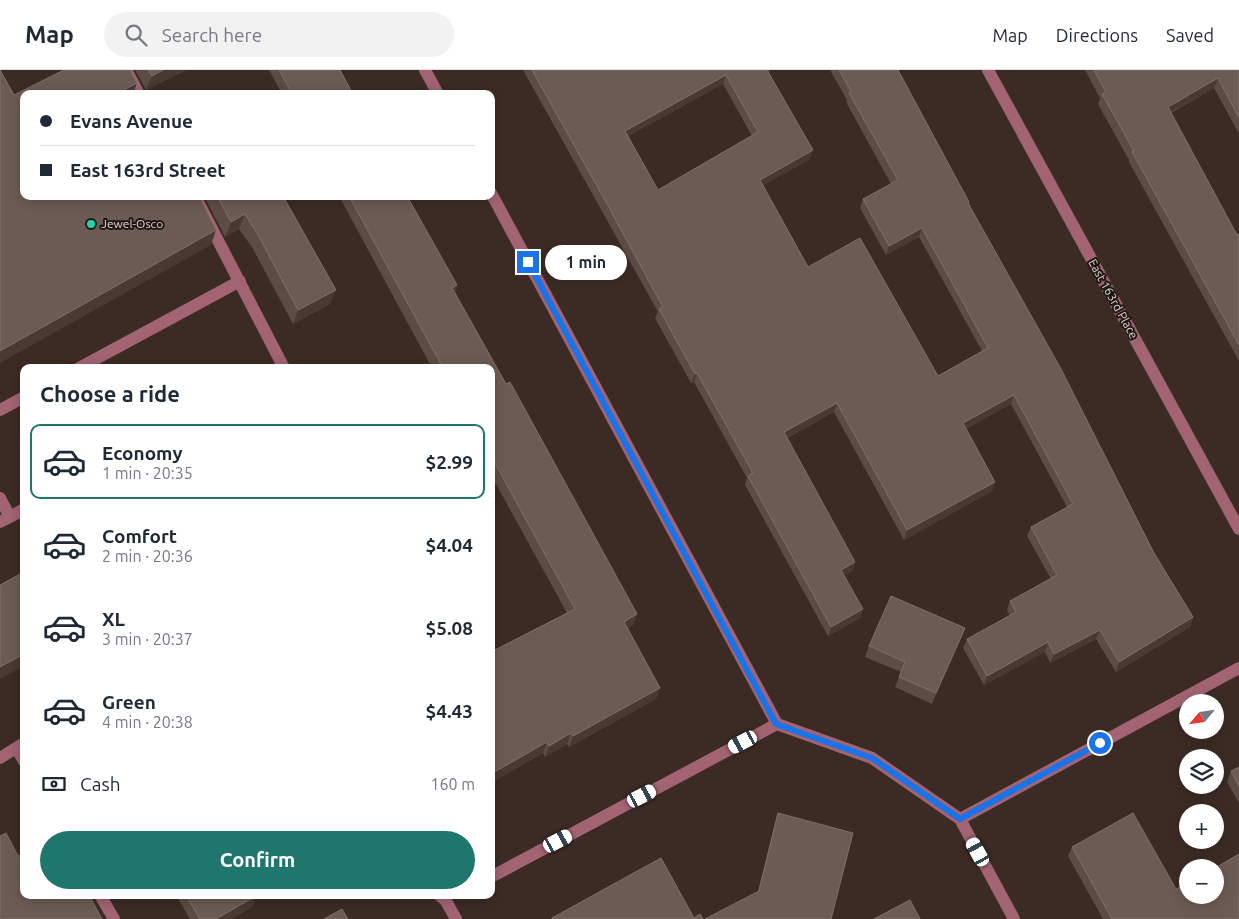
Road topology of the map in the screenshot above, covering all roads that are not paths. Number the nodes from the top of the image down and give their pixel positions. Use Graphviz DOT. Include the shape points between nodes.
graph roads {
  1 [pos="126,70"];
  2 [pos="425,70"];
  3 [pos="988,70"];
  4 [pos="137,90"];
  5 [pos="436,90"];
  6 [pos="197,200"];
  7 [pos="495,200"];
  8 [pos="240,281"];
  9 [pos="86,364"];
  10 [pos="282,364"];
  11 [pos="20,400"];
  12 [pos="0,410"];
  13 [pos="0,498"];
  14 [pos="20,512"];
  15 [pos="5,520"];
  16 [pos="1239,528"];
  17 [pos="1239,668"];
  18 [pos="776,724"];
  19 [pos="20,745"];
  20 [pos="0,758"];
  21 [pos="960,819"];
  22 [pos="495,874"];
  23 [pos="102,899"];
  24 [pos="448,899"];
  25 [pos="114,919"];
  26 [pos="456,919"];
  27 [pos="1014,919"];
  1 -- 4 [label="street"];
  2 -- 5 [label="street"];
  3 -- 16 [label="street, East 163rd Place"];
  6 -- 8 [label="street"];
  7 -- 18 [label="street"];
  8 -- 9 [label="street"];
  8 -- 10 [label="street"];
  11 -- 12 [label="street"];
  13 -- 15 [label="street"];
  14 -- 15 [label="street"];
  17 -- 21 [label="street"];
  18 -- 21 [label="street" via="872,758"];
  18 -- 22 [label="street"];
  19 -- 20 [label="street"];
  21 -- 27 [label="street"];
  23 -- 25 [label="street"];
  24 -- 26 [label="street"];
}
